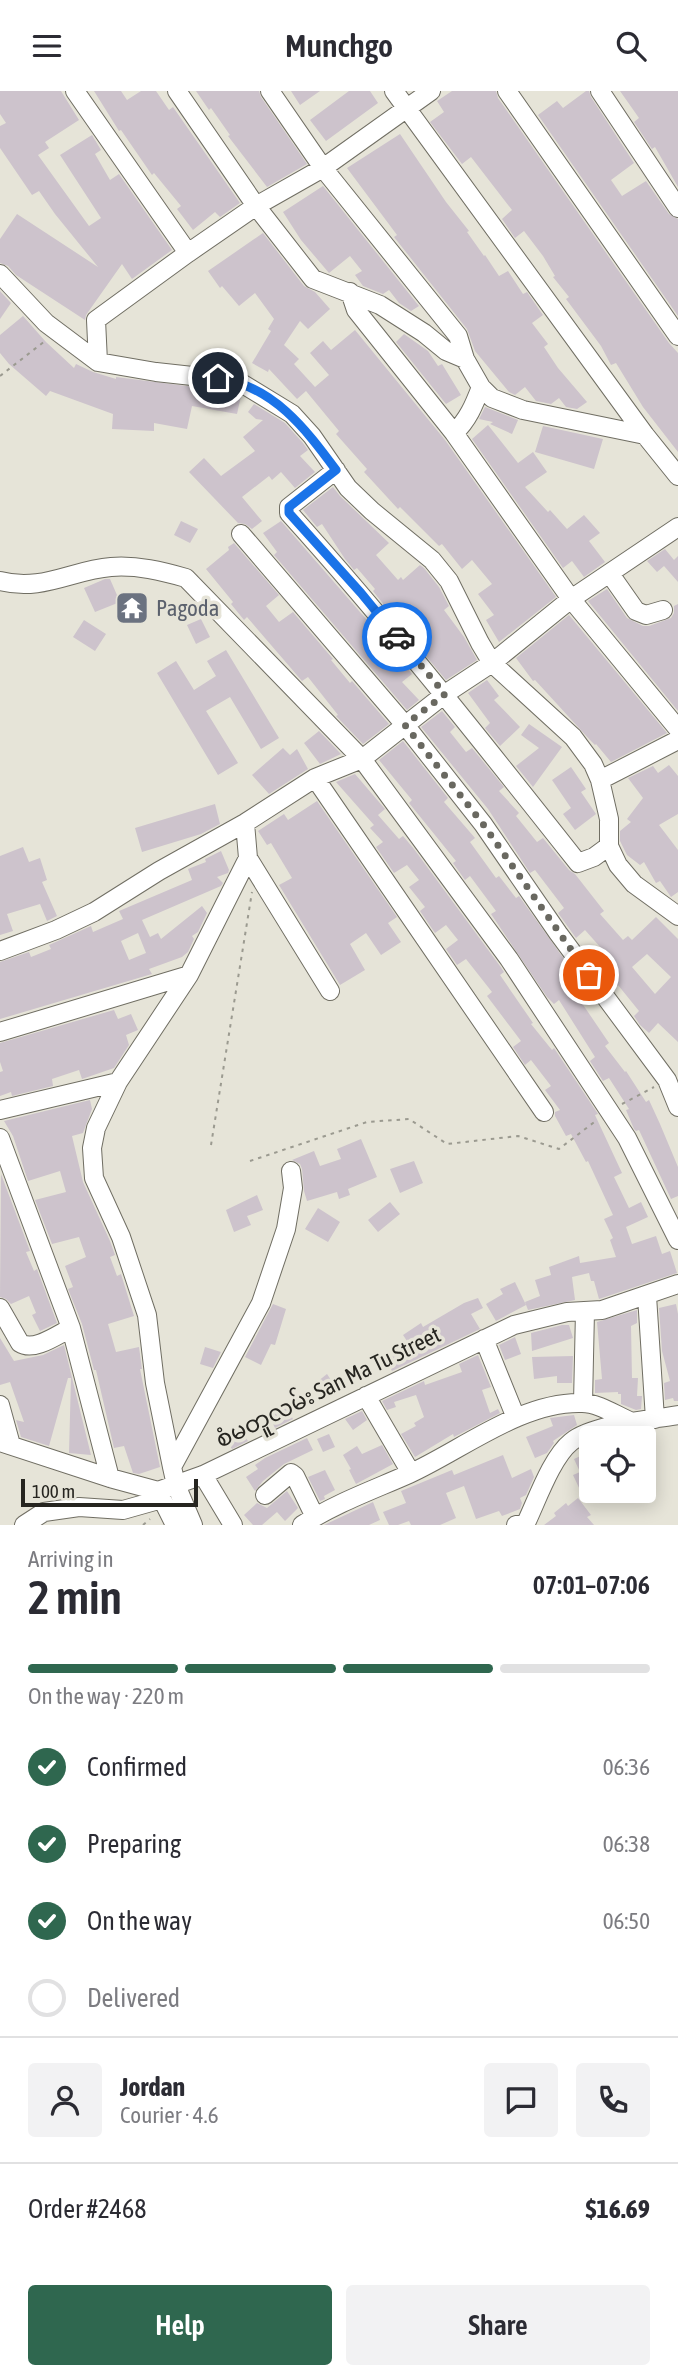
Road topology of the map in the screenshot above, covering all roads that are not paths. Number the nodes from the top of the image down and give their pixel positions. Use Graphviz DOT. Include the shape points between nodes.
graph roads {
  1 [pos="75,91"];
  2 [pos="177,91"];
  3 [pos="270,91"];
  4 [pos="394,91"];
  5 [pos="431,91"];
  6 [pos="507,91"];
  7 [pos="600,91"];
  8 [pos="407,109"];
  9 [pos="323,168"];
  10 [pos="256,206"];
  11 [pos="678,208"];
  12 [pos="188,253"];
  13 [pos="0,274"];
  14 [pos="350,292"];
  15 [pos="678,335"];
  16 [pos="465,359"];
  17 [pos="98,362"];
  18 [pos="481,387"];
  19 [pos="454,433"];
  20 [pos="645,435"];
  21 [pos="336,470"];
  22 [pos="678,476"];
  23 [pos="678,527"];
  24 [pos="241,534"];
  25 [pos="610,574"];
  26 [pos="0,581"];
  27 [pos="572,599"];
  28 [pos="663,610"];
  29 [pos="492,663"];
  30 [pos="445,694"];
  31 [pos="405,725"];
  32 [pos="678,729"];
  33 [pos="678,740"];
  34 [pos="362,759"];
  35 [pos="315,778"];
  36 [pos="600,780"];
  37 [pos="245,823"];
  38 [pos="609,846"];
  39 [pos="252,864"];
  40 [pos="678,916"];
  41 [pos="0,951"];
  42 [pos="189,975"];
  43 [pos="330,991"];
  44 [pos="0,1032"];
  45 [pos="118,1082"];
  46 [pos="678,1107"];
  47 [pos="0,1110"];
  48 [pos="544,1112"];
  49 [pos="0,1139"];
  50 [pos="291,1171"];
  51 [pos="678,1240"];
  52 [pos="678,1284"];
  53 [pos="646,1296"];
  54 [pos="0,1308"];
  55 [pos="585,1311"];
  56 [pos="71,1328"];
  57 [pos="484,1339"];
  58 [pos="366,1396"];
  59 [pos="583,1403"];
  60 [pos="0,1405"];
  61 [pos="678,1415"];
  62 [pos="516,1418"];
  63 [pos="655,1419"];
  64 [pos="632,1422"];
  65 [pos="6,1444"];
  66 [pos="172,1467"];
  67 [pos="411,1473"];
  68 [pos="203,1475"];
  69 [pos="110,1478"];
  70 [pos="176,1485"];
  71 [pos="160,1495"];
  72 [pos="265,1495"];
  73 [pos="308,1521"];
  74 [pos="523,1524"];
  75 [pos="24,1525"];
  76 [pos="175,1525"];
  77 [pos="193,1525"];
  78 [pos="233,1525"];
  1 -- 12 [label="street"];
  2 -- 10 [label="street"];
  3 -- 9 [label="street"];
  4 -- 8 [label="street"];
  5 -- 8 [label="street"];
  6 -- 15 [label="street"];
  7 -- 11 [label="street"];
  8 -- 9 [label="street"];
  8 -- 20 [label="street"];
  9 -- 10 [label="street"];
  9 -- 16 [label="street" via="458,336"];
  10 -- 12 [label="street"];
  10 -- 14 [label="street" via="313,279"];
  12 -- 17 [label="street" via="96,320"];
  13 -- 17 [label="street" via="57,332"];
  14 -- 16 [label="street" via="380,305"];
  14 -- 19 [label="street" via="356,310"];
  16 -- 18 [label="street"];
  17 -- 21 [label="street" via="238,381 292,414"];
  18 -- 19 [label="street" via="464,424"];
  18 -- 20 [label="street" via="492,398 523,410"];
  19 -- 27 [label="street"];
  20 -- 22 [label="street"];
  21 -- 29 [label="street" via="348,488 432,560 449,581"];
  21 -- 30 [label="street" via="289,507 289,513"];
  23 -- 25 [label="street"];
  24 -- 31 [label="street"];
  25 -- 27 [label="street"];
  25 -- 28 [label="street" via="636,611 646,615"];
  26 -- 34 [label="street" via="34,585 111,567 155,569 186,578"];
  27 -- 29 [label="street"];
  27 -- 32 [label="street"];
  29 -- 30 [label="street"];
  29 -- 36 [label="street" via="573,737"];
  30 -- 31 [label="street"];
  30 -- 38 [label="street" via="578,863"];
  31 -- 34 [label="street"];
  31 -- 46 [label="street" via="483,824 667,1080"];
  33 -- 36 [label="street"];
  34 -- 35 [label="street"];
  34 -- 51 [label="street" via="509,959 610,1111"];
  35 -- 37 [label="street"];
  35 -- 48 [label="street"];
  36 -- 38 [label="street" via="609,819"];
  37 -- 39 [label="street"];
  37 -- 41 [label="street" via="94,912"];
  38 -- 40 [label="street" via="634,884"];
  39 -- 42 [label="street"];
  39 -- 43 [label="street"];
  42 -- 44 [label="street"];
  42 -- 45 [label="street"];
  45 -- 47 [label="street"];
  45 -- 66 [label="street" via="96,1128 94,1178 121,1237 147,1315"];
  49 -- 56 [label="street"];
  50 -- 66 [label="street" via="286,1229 261,1303"];
  52 -- 53 [label="street, စံမတူလမ်း San Ma Tu Street"];
  53 -- 55 [label="street, စံမတူလမ်း San Ma Tu Street"];
  53 -- 63 [label="street"];
  54 -- 56 [label="street" via="25,1346"];
  55 -- 57 [label="street, စံမတူလမ်း San Ma Tu Street" via="514,1325"];
  55 -- 59 [label="street"];
  56 -- 69 [label="street"];
  57 -- 58 [label="street, စံမတူလမ်း San Ma Tu Street"];
  57 -- 62 [label="street"];
  58 -- 67 [label="street"];
  58 -- 68 [label="street, စံမတူလမ်း San Ma Tu Street"];
  59 -- 62 [label="street" via="553,1406"];
  59 -- 64 [label="street"];
  60 -- 65 [label="street"];
  61 -- 63 [label="street"];
  62 -- 67 [label="street"];
  63 -- 64 [label="street"];
  64 -- 74 [label="street" via="590,1432 571,1442"];
  65 -- 69 [label="street"];
  66 -- 70 [label="street"];
  67 -- 73 [label="street"];
  68 -- 70 [label="street, စံမတူလမ်း San Ma Tu Street"];
  68 -- 78 [label="street"];
  69 -- 71 [label="street"];
  70 -- 71 [label="street, စံမတူလမ်း San Ma Tu Street"];
  70 -- 77 [label="street"];
  71 -- 75 [label="street, စံမတူလမ်း San Ma Tu Street" via="123,1510 79,1507 44,1512"];
  71 -- 76 [label="street"];
  72 -- 73 [label="street" via="291,1473"];
}
